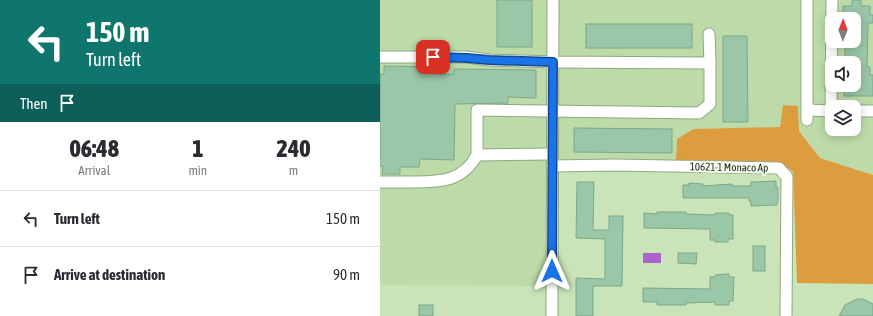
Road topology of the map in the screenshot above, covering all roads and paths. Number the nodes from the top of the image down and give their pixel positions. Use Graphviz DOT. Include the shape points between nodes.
graph roads {
  1 [pos="553,0"];
  2 [pos="807,0"];
  3 [pos="832,0"];
  4 [pos="710,34"];
  5 [pos="380,57"];
  6 [pos="553,62"];
  7 [pos="710,63"];
  8 [pos="831,100"];
  9 [pos="861,111"];
  10 [pos="873,111"];
  11 [pos="552,112"];
  12 [pos="825,112"];
  13 [pos="477,155"];
  14 [pos="552,160"];
  15 [pos="380,182"];
  16 [pos="552,316"];
  17 [pos="786,316"];
  1 -- 6 [label="street"];
  2 -- 12 [label="street" via="807,115"];
  3 -- 8 [label="street"];
  4 -- 7 [label="street"];
  5 -- 6 [label="street"];
  6 -- 7 [label="street"];
  6 -- 11 [label="street"];
  7 -- 11 [label="street" via="710,104 699,114"];
  9 -- 10 [label="street"];
  11 -- 13 [label="street" via="477,110"];
  11 -- 14 [label="street"];
  13 -- 14 [label="street, 10621-1 Monaco Ap"];
  13 -- 15 [label="street" via="473,163 451,179 438,182"];
  14 -- 16 [label="street"];
  14 -- 17 [label="street, 10621-1 Monaco Ap" via="779,168 787,177"];
}
